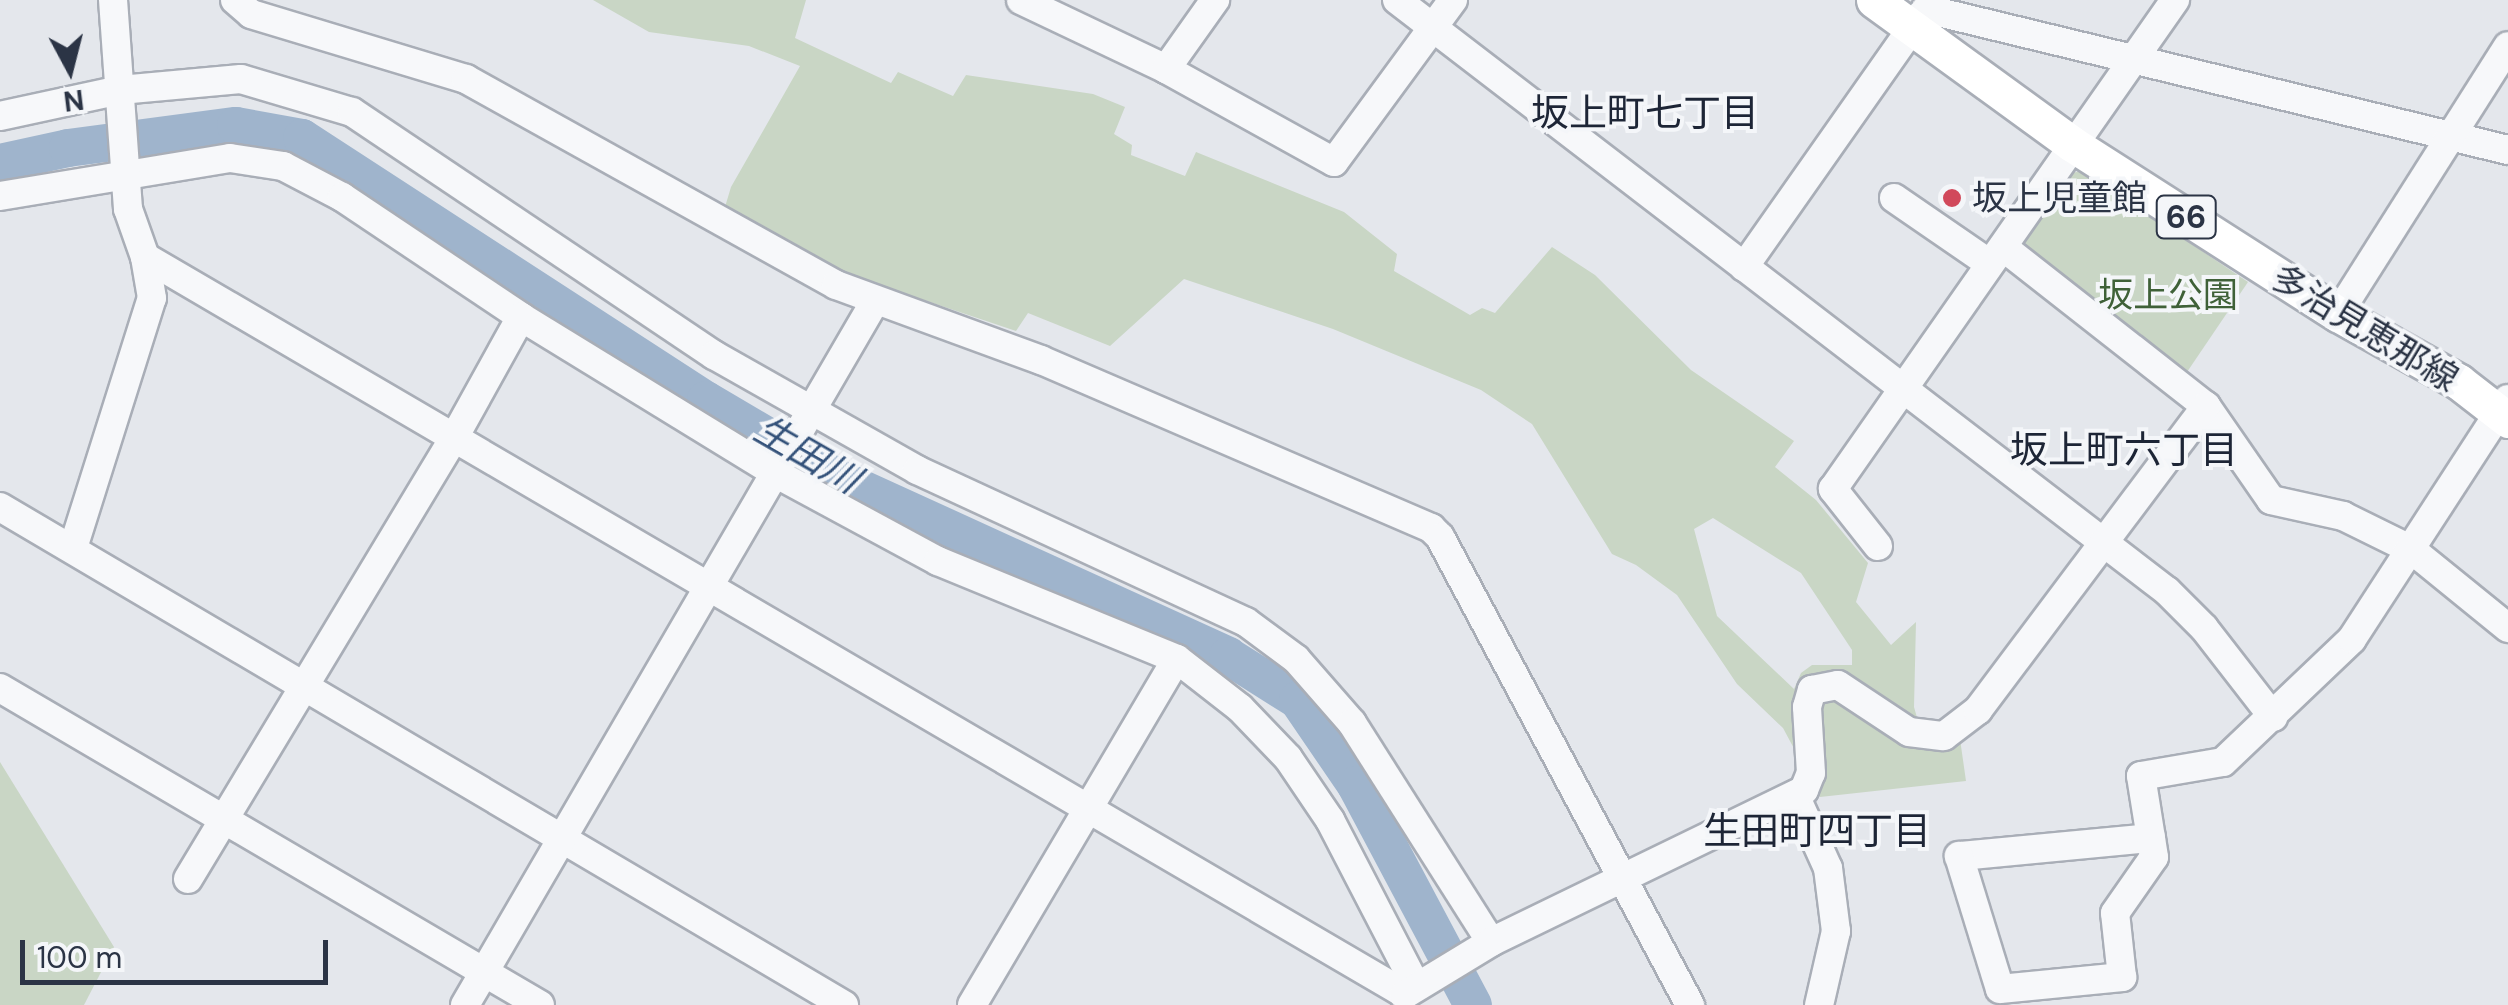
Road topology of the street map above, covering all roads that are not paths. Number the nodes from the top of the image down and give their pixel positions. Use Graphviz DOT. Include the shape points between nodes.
graph roads {
  1 [pos="113,0"];
  2 [pos="234,0"];
  3 [pos="1022,0"];
  4 [pos="1215,0"];
  5 [pos="1398,0"];
  6 [pos="1453,0"];
  7 [pos="1874,0"];
  8 [pos="2175,0"];
  9 [pos="1924,12"];
  10 [pos="1433,28"];
  11 [pos="2508,46"];
  12 [pos="2132,60"];
  13 [pos="1166,68"];
  14 [pos="120,90"];
  15 [pos="0,116"];
  16 [pos="2453,136"];
  17 [pos="2072,144"];
  18 [pos="2508,150"];
  19 [pos="125,176"];
  20 [pos="0,196"];
  21 [pos="1894,198"];
  22 [pos="1996,256"];
  23 [pos="145,258"];
  24 [pos="1744,267"];
  25 [pos="875,301"];
  26 [pos="2338,314"];
  27 [pos="521,317"];
  28 [pos="1900,388"];
  29 [pos="2206,406"];
  30 [pos="814,408"];
  31 [pos="2505,411"];
  32 [pos="455,436"];
  33 [pos="777,474"];
  34 [pos="0,507"];
  35 [pos="2102,541"];
  36 [pos="1878,546"];
  37 [pos="73,548"];
  38 [pos="2412,550"];
  39 [pos="710,586"];
  40 [pos="2508,628"];
  41 [pos="1177,659"];
  42 [pos="305,687"];
  43 [pos="0,688"];
  44 [pos="2273,717"];
  45 [pos="1795,794"];
  46 [pos="1087,809"];
  47 [pos="224,818"];
  48 [pos="2151,838"];
  49 [pos="560,840"];
  50 [pos="188,878"];
  51 [pos="1621,878"];
  52 [pos="1492,942"];
  53 [pos="486,973"];
  54 [pos="1406,994"];
  55 [pos="466,1005"];
  56 [pos="540,1005"];
  57 [pos="844,1005"];
  58 [pos="972,1005"];
  59 [pos="1690,1005"];
  60 [pos="1820,1005"];
  1 -- 14 [label="street"];
  2 -- 25 [label="street" via="252,14 466,79"];
  3 -- 13 [label="street"];
  4 -- 13 [label="street"];
  5 -- 10 [label="street"];
  6 -- 10 [label="street"];
  7 -- 9 [label="main road, 多治見恵那線 / 66"];
  8 -- 12 [label="street"];
  9 -- 12 [label="street"];
  9 -- 17 [label="main road, 多治見恵那線 / 66"];
  9 -- 24 [label="street"];
  10 -- 13 [label="street" via="1334,162"];
  10 -- 24 [label="street"];
  11 -- 16 [label="street"];
  12 -- 16 [label="street"];
  12 -- 17 [label="street"];
  14 -- 15 [label="street"];
  14 -- 19 [label="street"];
  14 -- 30 [label="street" via="241,78 352,112 714,355"];
  16 -- 18 [label="street"];
  16 -- 26 [label="street"];
  17 -- 22 [label="street"];
  17 -- 26 [label="main road, 多治見恵那線 / 66"];
  19 -- 20 [label="street"];
  19 -- 23 [label="street" via="128,210"];
  19 -- 27 [label="street" via="230,158 283,166 342,196"];
  21 -- 22 [label="street"];
  22 -- 28 [label="street"];
  22 -- 29 [label="street"];
  23 -- 32 [label="street"];
  23 -- 37 [label="street" via="152,298"];
  24 -- 28 [label="street"];
  25 -- 30 [label="street"];
  25 -- 51 [label="street" via="1041,360 1431,528"];
  26 -- 31 [label="main road, 多治見恵那線 / 66"];
  27 -- 32 [label="street"];
  27 -- 33 [label="street"];
  28 -- 35 [label="street"];
  28 -- 36 [label="street" via="1834,490"];
  29 -- 35 [label="street"];
  29 -- 38 [label="street" via="2272,500 2343,516"];
  30 -- 33 [label="street"];
  30 -- 52 [label="street" via="916,470 1246,622 1296,659 1352,723"];
  31 -- 38 [label="street"];
  32 -- 39 [label="street"];
  32 -- 42 [label="street"];
  33 -- 39 [label="street"];
  33 -- 41 [label="street" via="938,560"];
  34 -- 37 [label="street"];
  35 -- 44 [label="street" via="2204,628"];
  35 -- 45 [label="street" via="1978,710 1944,736 1909,732 1838,685 1812,690 1811,773"];
  37 -- 42 [label="street"];
  38 -- 40 [label="street"];
  38 -- 44 [label="street" via="2352,639"];
  39 -- 46 [label="street"];
  39 -- 49 [label="street"];
  41 -- 46 [label="street"];
  41 -- 54 [label="street" via="1240,708 1288,758 1330,820"];
  42 -- 47 [label="street"];
  42 -- 49 [label="street"];
  43 -- 47 [label="street"];
  44 -- 48 [label="street" via="2223,762 2141,776"];
  45 -- 51 [label="street"];
  45 -- 60 [label="street" via="1828,868 1836,931"];
  46 -- 54 [label="street"];
  46 -- 58 [label="street"];
  47 -- 50 [label="street"];
  47 -- 53 [label="street"];
  48 -- 48 [label="street" via="2154,856 2115,913 2122,977 2000,989 1959,856"];
  49 -- 53 [label="street"];
  49 -- 57 [label="street"];
  51 -- 52 [label="street"];
  51 -- 59 [label="street"];
  52 -- 54 [label="street"];
  53 -- 55 [label="street"];
  53 -- 56 [label="street"];
}
